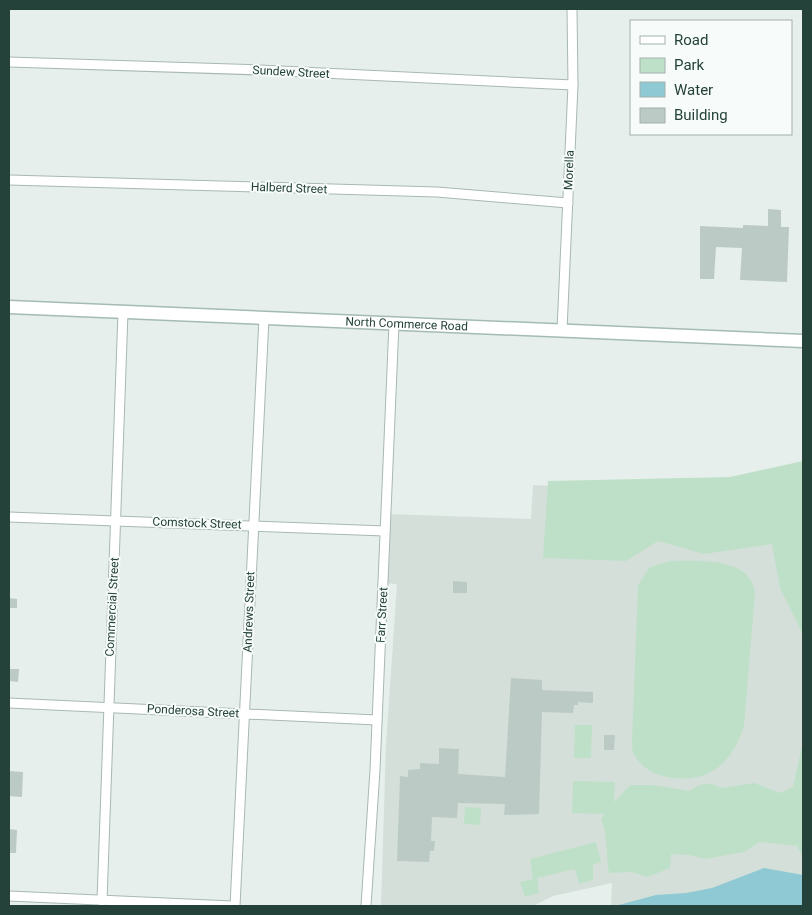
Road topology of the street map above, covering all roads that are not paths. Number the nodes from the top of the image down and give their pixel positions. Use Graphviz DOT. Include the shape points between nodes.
graph roads {
  1 [pos="572,9"];
  2 [pos="9,62"];
  3 [pos="573,85"];
  4 [pos="9,180"];
  5 [pos="568,203"];
  6 [pos="9,306"];
  7 [pos="123,312"];
  8 [pos="264,318"];
  9 [pos="394,323"];
  10 [pos="562,330"];
  11 [pos="803,341"];
  12 [pos="9,517"];
  13 [pos="116,520"];
  14 [pos="252,525"];
  15 [pos="385,531"];
  16 [pos="9,703"];
  17 [pos="107,707"];
  18 [pos="245,713"];
  19 [pos="377,720"];
  20 [pos="9,896"];
  21 [pos="102,901"];
  22 [pos="233,906"];
  23 [pos="366,906"];
  1 -- 3 [label="street, Morella"];
  2 -- 3 [label="street, Sundew Street"];
  3 -- 5 [label="street, Morella"];
  4 -- 5 [label="street, Halberd Street" via="437,192"];
  5 -- 10 [label="street, Morella"];
  6 -- 7 [label="main road, North Commerce Road"];
  7 -- 8 [label="main road, North Commerce Road"];
  7 -- 13 [label="street, Commercial Street"];
  8 -- 9 [label="main road, North Commerce Road"];
  8 -- 14 [label="street, Andrews Street"];
  9 -- 10 [label="main road, North Commerce Road"];
  9 -- 15 [label="street, Farr Street"];
  10 -- 11 [label="main road, North Commerce Road"];
  12 -- 13 [label="street, Comstock Street"];
  13 -- 14 [label="street, Comstock Street"];
  13 -- 17 [label="street, Commercial Street"];
  14 -- 15 [label="street, Comstock Street"];
  14 -- 18 [label="street, Andrews Street"];
  15 -- 19 [label="street, Farr Street"];
  16 -- 17 [label="street, Ponderosa Street"];
  17 -- 18 [label="street, Ponderosa Street"];
  17 -- 21 [label="street, Commercial Street"];
  18 -- 19 [label="street, Ponderosa Street"];
  18 -- 22 [label="street, Andrews Street"];
  19 -- 23 [label="street, Farr Street"];
  20 -- 21 [label="street"];
  21 -- 22 [label="street"];
}
